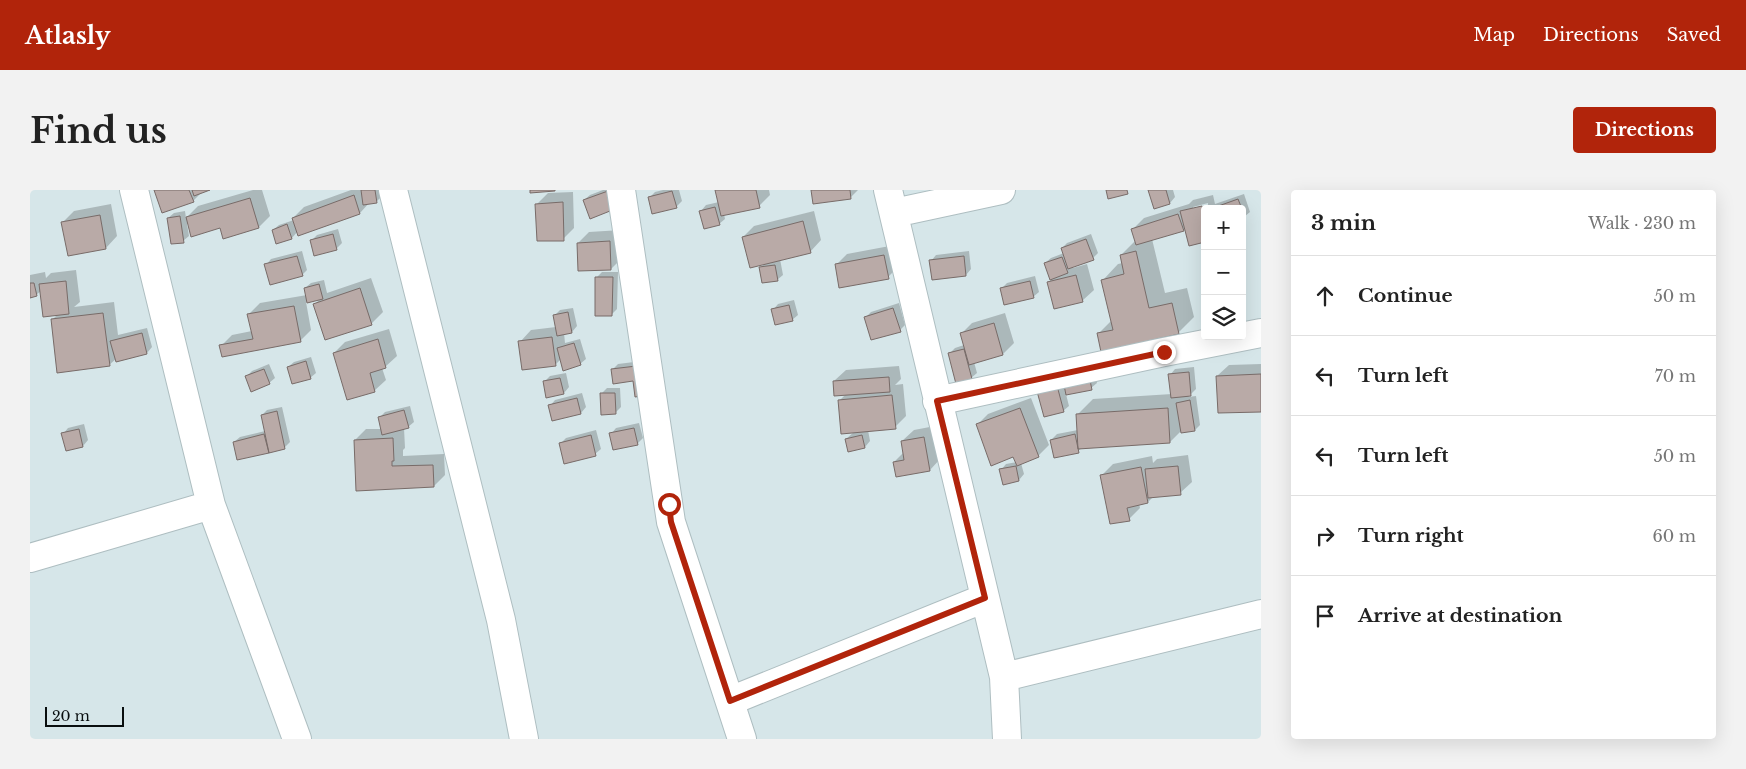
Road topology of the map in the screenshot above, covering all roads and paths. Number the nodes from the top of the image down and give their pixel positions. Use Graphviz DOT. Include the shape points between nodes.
graph roads {
  1 [pos="134,190"];
  2 [pos="393,190"];
  3 [pos="621,190"];
  4 [pos="1000,190"];
  5 [pos="891,201"];
  6 [pos="1261,334"];
  7 [pos="937,401"];
  8 [pos="211,504"];
  9 [pos="30,558"];
  10 [pos="985,598"];
  11 [pos="1261,614"];
  12 [pos="1004,677"];
  13 [pos="730,701"];
  14 [pos="297,739"];
  15 [pos="524,739"];
  16 [pos="742,739"];
  17 [pos="1007,739"];
  1 -- 8 [label="street"];
  2 -- 15 [label="street" via="501,620"];
  3 -- 13 [label="street" via="671,522"];
  4 -- 5 [label="street"];
  5 -- 7 [label="street"];
  6 -- 7 [label="street"];
  7 -- 10 [label="street"];
  8 -- 9 [label="street"];
  8 -- 14 [label="street"];
  10 -- 12 [label="street"];
  10 -- 13 [label="street"];
  11 -- 12 [label="street"];
  12 -- 17 [label="street"];
  13 -- 16 [label="street"];
}
